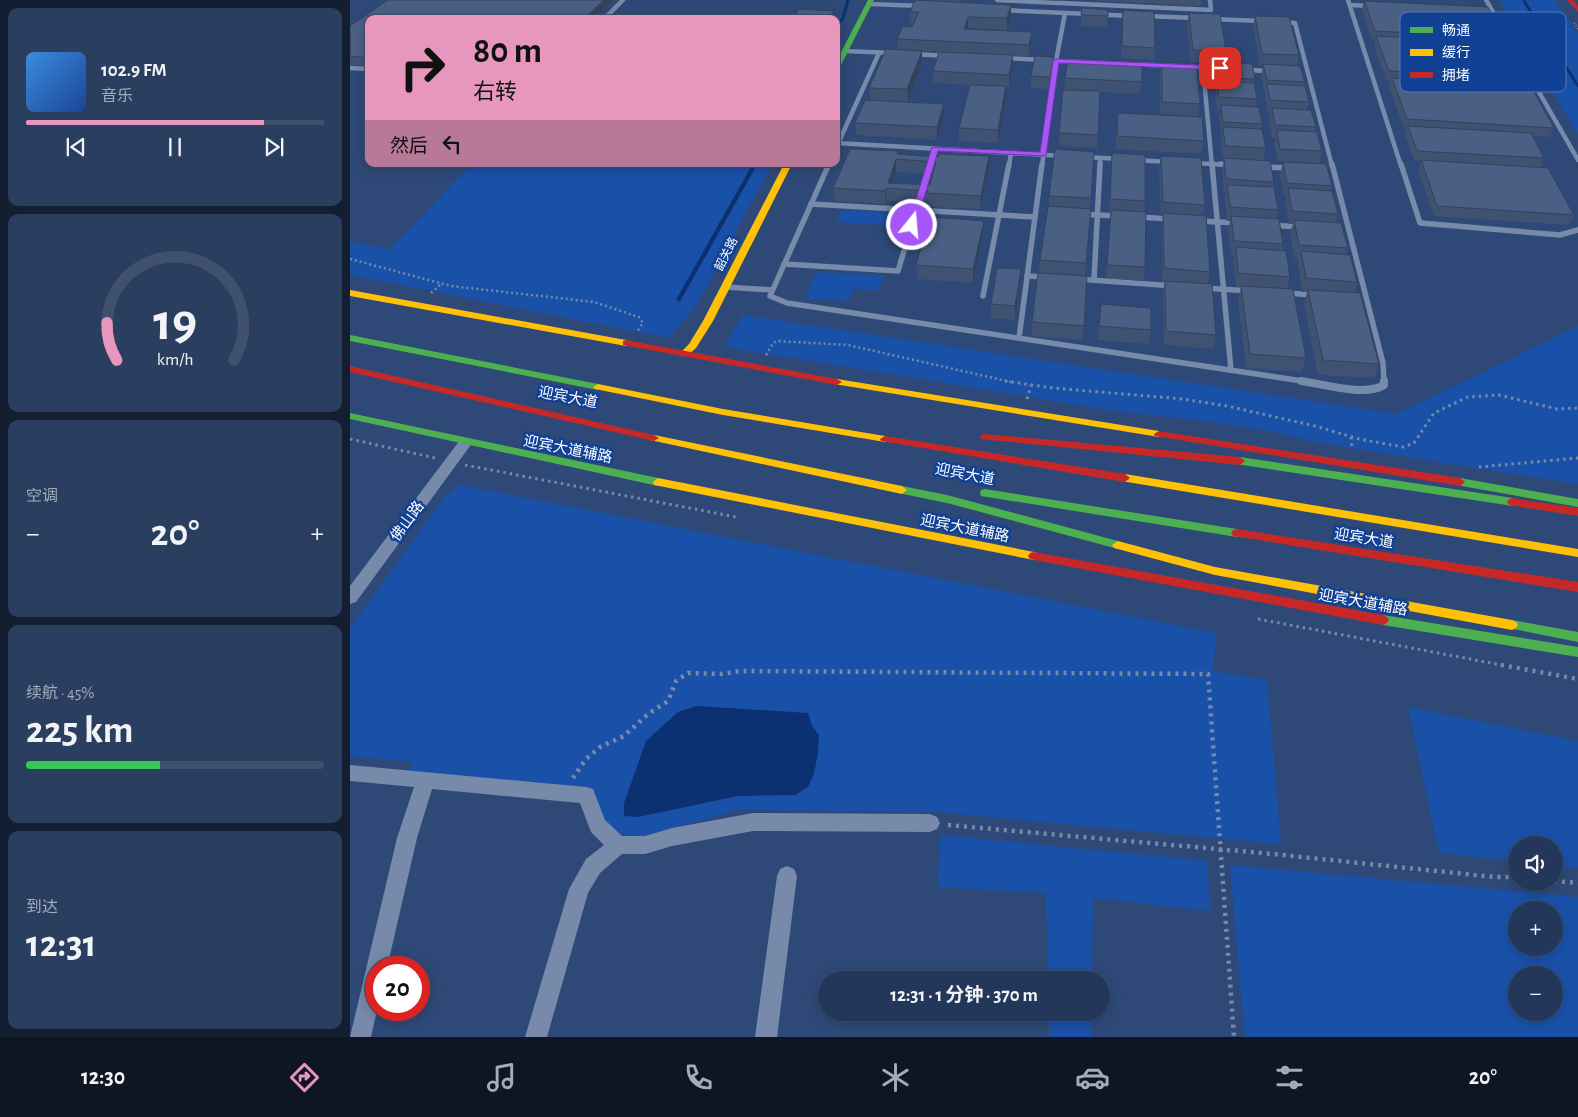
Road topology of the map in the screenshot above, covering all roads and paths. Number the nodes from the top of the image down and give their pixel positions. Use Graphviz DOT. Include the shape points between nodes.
graph roads {
  1 [pos="623,0"];
  2 [pos="997,0"];
  3 [pos="1210,0"];
  4 [pos="1486,0"];
  5 [pos="1570,0"];
  6 [pos="870,2"];
  7 [pos="1084,2"];
  8 [pos="1349,3"];
  9 [pos="928,6"];
  10 [pos="1379,7"];
  11 [pos="996,10"];
  12 [pos="1578,10"];
  13 [pos="1484,12"];
  14 [pos="1493,12"];
  15 [pos="1064,13"];
  16 [pos="608,15"];
  17 [pos="1266,22"];
  18 [pos="1276,22"];
  19 [pos="845,51"];
  20 [pos="879,52"];
  21 [pos="899,54"];
  22 [pos="909,54"];
  23 [pos="958,56"];
  24 [pos="997,58"];
  25 [pos="840,61"];
  26 [pos="1056,61"];
  27 [pos="1085,62"];
  28 [pos="1125,64"];
  29 [pos="1174,66"];
  30 [pos="1184,67"];
  31 [pos="350,68"];
  32 [pos="1203,68"];
  33 [pos="365,69"];
  34 [pos="1231,69"];
  35 [pos="1241,69"];
  36 [pos="1278,71"];
  37 [pos="1297,72"];
  38 [pos="1306,72"];
  39 [pos="1539,92"];
  40 [pos="840,138"];
  41 [pos="840,145"];
  42 [pos="935,148"];
  43 [pos="1011,153"];
  44 [pos="1043,155"];
  45 [pos="1072,156"];
  46 [pos="1081,157"];
  47 [pos="1100,158"];
  48 [pos="1578,160"];
  49 [pos="1174,162"];
  50 [pos="1184,162"];
  51 [pos="1212,164"];
  52 [pos="1240,166"];
  53 [pos="786,167"];
  54 [pos="828,167"];
  55 [pos="1258,167"];
  56 [pos="1295,169"];
  57 [pos="1323,170"];
  58 [pos="1332,171"];
  59 [pos="811,204"];
  60 [pos="917,210"];
  61 [pos="1045,212"];
  62 [pos="1071,213"];
  63 [pos="999,214"];
  64 [pos="1036,214"];
  65 [pos="1097,215"];
  66 [pos="1177,220"];
  67 [pos="1187,220"];
  68 [pos="1216,222"];
  69 [pos="1245,224"];
  70 [pos="1263,225"];
  71 [pos="1310,228"];
  72 [pos="1338,229"];
  73 [pos="1348,230"];
  74 [pos="1578,230"];
  75 [pos="350,259"];
  76 [pos="784,264"];
  77 [pos="1027,276"];
  78 [pos="1056,278"];
  79 [pos="1065,278"];
  80 [pos="1094,280"];
  81 [pos="442,284"];
  82 [pos="1183,286"];
  83 [pos="725,287"];
  84 [pos="1193,287"];
  85 [pos="1222,289"];
  86 [pos="772,290"];
  87 [pos="1261,292"];
  88 [pos="1280,293"];
  89 [pos="350,294"];
  90 [pos="426,296"];
  91 [pos="983,296"];
  92 [pos="1318,296"];
  93 [pos="1357,298"];
  94 [pos="1366,299"];
  95 [pos="636,334"];
  96 [pos="350,338"];
  97 [pos="1019,338"];
  98 [pos="376,344"];
  99 [pos="684,354"];
  100 [pos="763,358"];
  101 [pos="350,369"];
  102 [pos="1231,370"];
  103 [pos="625,380"];
  104 [pos="1031,385"];
  105 [pos="1026,401"];
  106 [pos="1578,408"];
  107 [pos="350,416"];
  108 [pos="974,436"];
  109 [pos="1351,437"];
  110 [pos="465,443"];
  111 [pos="1353,454"];
  112 [pos="1578,458"];
  113 [pos="837,464"];
  114 [pos="1476,467"];
  115 [pos="974,491"];
  116 [pos="1578,503"];
  117 [pos="1578,512"];
  118 [pos="1578,553"];
  119 [pos="1578,587"];
  120 [pos="350,598"];
  121 [pos="1578,637"];
  122 [pos="1578,652"];
  123 [pos="350,772"];
  124 [pos="426,780"];
  125 [pos="562,793"];
  126 [pos="930,823"];
  127 [pos="618,845"];
  128 [pos="1220,849"];
  129 [pos="787,876"];
  130 [pos="1508,877"];
  131 [pos="1563,882"];
  132 [pos="1578,883"];
  133 [pos="360,1037"];
  134 [pos="536,1037"];
  135 [pos="766,1037"];
  136 [pos="1234,1037"];
  1 -- 16 [label="lane"];
  2 -- 7 [label="lane"];
  3 -- 7 [label="lane" via="1211,10"];
  4 -- 14 [label="lane"];
  5 -- 12 [label="main road"];
  6 -- 9 [label="lane"];
  6 -- 19 [label="main road"];
  8 -- 10 [label="lane"];
  8 -- 74 [label="lane" via="1420,223 1560,235"];
  11 -- 15 [label="lane"];
  13 -- 14 [label="lane"];
  15 -- 17 [label="lane"];
  15 -- 26 [label="lane"];
  18 -- 38 [label="lane" via="1295,23"];
  19 -- 20 [label="lane"];
  19 -- 25 [label="main road"];
  20 -- 21 [label="lane"];
  20 -- 40 [label="lane"];
  22 -- 23 [label="lane"];
  24 -- 26 [label="lane"];
  26 -- 27 [label="lane"];
  26 -- 44 [label="lane"];
  28 -- 29 [label="lane"];
  30 -- 32 [label="lane"];
  31 -- 33 [label="lane"];
  32 -- 34 [label="lane"];
  32 -- 51 [label="lane"];
  35 -- 36 [label="lane"];
  37 -- 38 [label="lane"];
  38 -- 58 [label="lane"];
  39 -- 48 [label="lane"];
  41 -- 42 [label="lane"];
  42 -- 43 [label="lane"];
  42 -- 60 [label="lane"];
  43 -- 44 [label="lane"];
  43 -- 63 [label="lane"];
  44 -- 45 [label="lane"];
  44 -- 64 [label="lane"];
  46 -- 47 [label="lane"];
  47 -- 49 [label="lane"];
  47 -- 65 [label="lane"];
  50 -- 51 [label="lane"];
  51 -- 52 [label="lane"];
  51 -- 68 [label="lane"];
  53 -- 83 [label="main road, 韶关路"];
  54 -- 59 [label="lane"];
  55 -- 56 [label="lane"];
  57 -- 58 [label="lane"];
  58 -- 73 [label="lane"];
  59 -- 60 [label="lane"];
  59 -- 76 [label="lane"];
  60 -- 63 [label="lane"];
  60 -- 76 [label="lane" via="898,271"];
  61 -- 64 [label="lane"];
  62 -- 65 [label="lane"];
  63 -- 64 [label="lane"];
  63 -- 91 [label="lane"];
  64 -- 77 [label="lane"];
  65 -- 66 [label="lane"];
  65 -- 80 [label="lane"];
  67 -- 68 [label="lane"];
  68 -- 69 [label="lane"];
  68 -- 85 [label="lane"];
  70 -- 71 [label="lane"];
  72 -- 73 [label="lane"];
  73 -- 94 [label="lane"];
  75 -- 81 [label="path"];
  76 -- 86 [label="lane"];
  77 -- 78 [label="lane"];
  77 -- 97 [label="lane"];
  79 -- 80 [label="lane"];
  80 -- 82 [label="lane"];
  81 -- 90 [label="path"];
  81 -- 95 [label="path" via="594,302 639,317 643,323"];
  83 -- 86 [label="lane"];
  83 -- 99 [label="main road, 韶关路" via="708,322"];
  84 -- 85 [label="lane"];
  85 -- 87 [label="lane"];
  85 -- 102 [label="lane"];
  86 -- 97 [label="lane" via="770,296 787,302"];
  88 -- 92 [label="lane"];
  89 -- 99 [label="main road"];
  93 -- 94 [label="lane"];
  94 -- 102 [label="lane" via="1385,375 1384,385 1376,390"];
  96 -- 98 [label="main road, 迎宾大道"];
  97 -- 102 [label="lane"];
  98 -- 103 [label="main road"];
  98 -- 118 [label="main road, 迎宾大道" via="723,412"];
  99 -- 116 [label="main road" via="880,390"];
  100 -- 104 [label="path" via="777,341 825,342"];
  101 -- 113 [label="main road, 迎宾大道"];
  101 -- 121 [label="main road" via="692,447 947,499 1215,571"];
  104 -- 105 [label="path"];
  104 -- 106 [label="path" via="1204,402 1403,447 1414,443 1434,413 1468,397 1499,395 1557,408"];
  107 -- 110 [label="main road, 迎宾大道辅路"];
  108 -- 117 [label="main road" via="1243,461"];
  109 -- 111 [label="path"];
  110 -- 120 [label="street, 佛山路"];
  110 -- 122 [label="main road, 迎宾大道辅路" via="1037,558 1412,626"];
  112 -- 114 [label="path"];
  115 -- 119 [label="main road, 迎宾大道"];
  123 -- 124 [label="street"];
  124 -- 125 [label="street"];
  124 -- 133 [label="street" via="407,838"];
  125 -- 127 [label="street" via="586,795 598,826"];
  125 -- 128 [label="path" via="586,759 600,747 624,736 668,701 676,681 688,673 1208,674"];
  126 -- 127 [label="street" via="753,822 645,845"];
  126 -- 128 [label="path"];
  127 -- 134 [label="street" via="593,866 579,889"];
  128 -- 130 [label="path"];
  128 -- 136 [label="path"];
  129 -- 135 [label="street"];
  131 -- 132 [label="path"];
}
